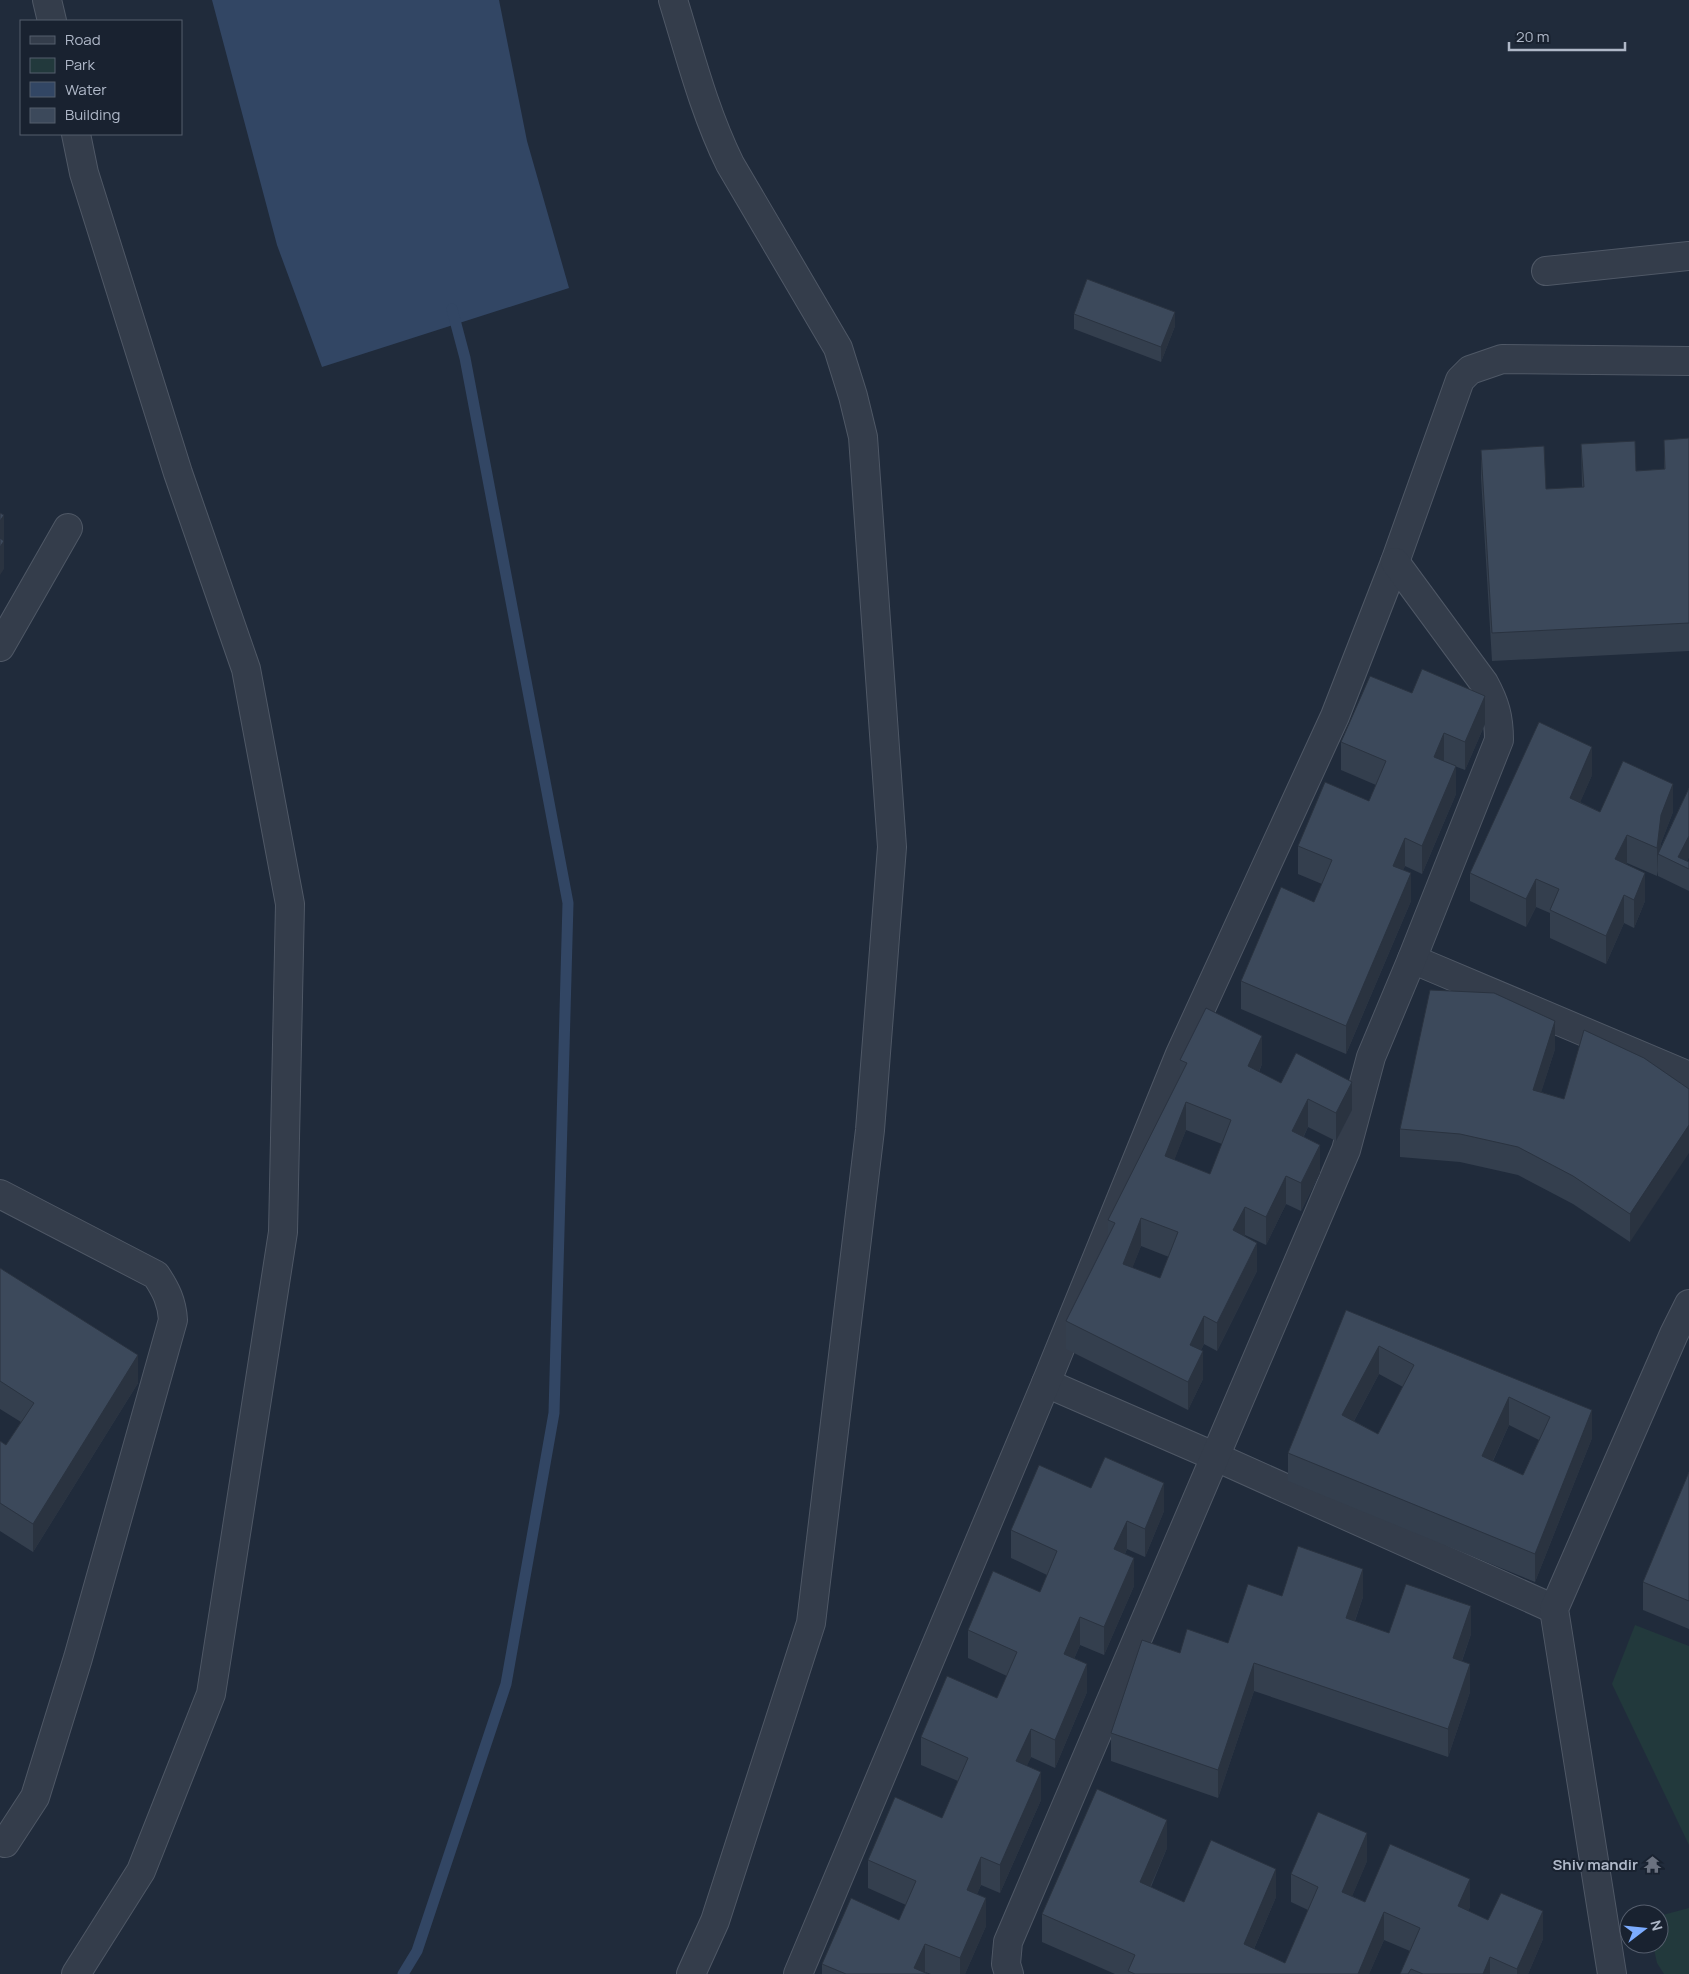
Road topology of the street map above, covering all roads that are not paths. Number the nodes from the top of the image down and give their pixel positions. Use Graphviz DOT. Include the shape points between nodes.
graph roads {
  1 [pos="48,0"];
  2 [pos="673,0"];
  3 [pos="52,20"];
  4 [pos="76,135"];
  5 [pos="1689,256"];
  6 [pos="1546,271"];
  7 [pos="1689,361"];
  8 [pos="68,528"];
  9 [pos="1396,562"];
  10 [pos="0,647"];
  11 [pos="1412,959"];
  12 [pos="1689,1076"];
  13 [pos="0,1194"];
  14 [pos="1689,1304"];
  15 [pos="1046,1383"];
  16 [pos="1216,1457"];
  17 [pos="1554,1609"];
  18 [pos="0,1840"];
  19 [pos="76,1974"];
  20 [pos="691,1974"];
  21 [pos="798,1974"];
  22 [pos="1009,1974"];
  23 [pos="1612,1974"];
  1 -- 3 [label="street"];
  2 -- 20 [label="street" via="716,135 838,348 853,396 863,437 892,848 870,1130 811,1623 715,1921"];
  4 -- 19 [label="street" via="84,173 175,463 246,669 290,904 283,1232 211,1694 141,1871"];
  5 -- 6 [label="street"];
  7 -- 9 [label="street" via="1502,359 1470,370 1460,380"];
  8 -- 10 [label="street"];
  9 -- 11 [label="street" via="1484,683 1499,721 1500,740"];
  9 -- 15 [label="street" via="1334,716 1180,1054"];
  11 -- 12 [label="street"];
  11 -- 16 [label="street" via="1371,1057 1346,1150"];
  13 -- 18 [label="street" via="156,1275 172,1306 172,1320 78,1658 35,1797 5,1843"];
  14 -- 17 [label="street"];
  15 -- 16 [label="street"];
  15 -- 21 [label="street"];
  16 -- 17 [label="street"];
  16 -- 22 [label="street" via="1008,1942 1006,1964"];
  17 -- 23 [label="street"];
}
